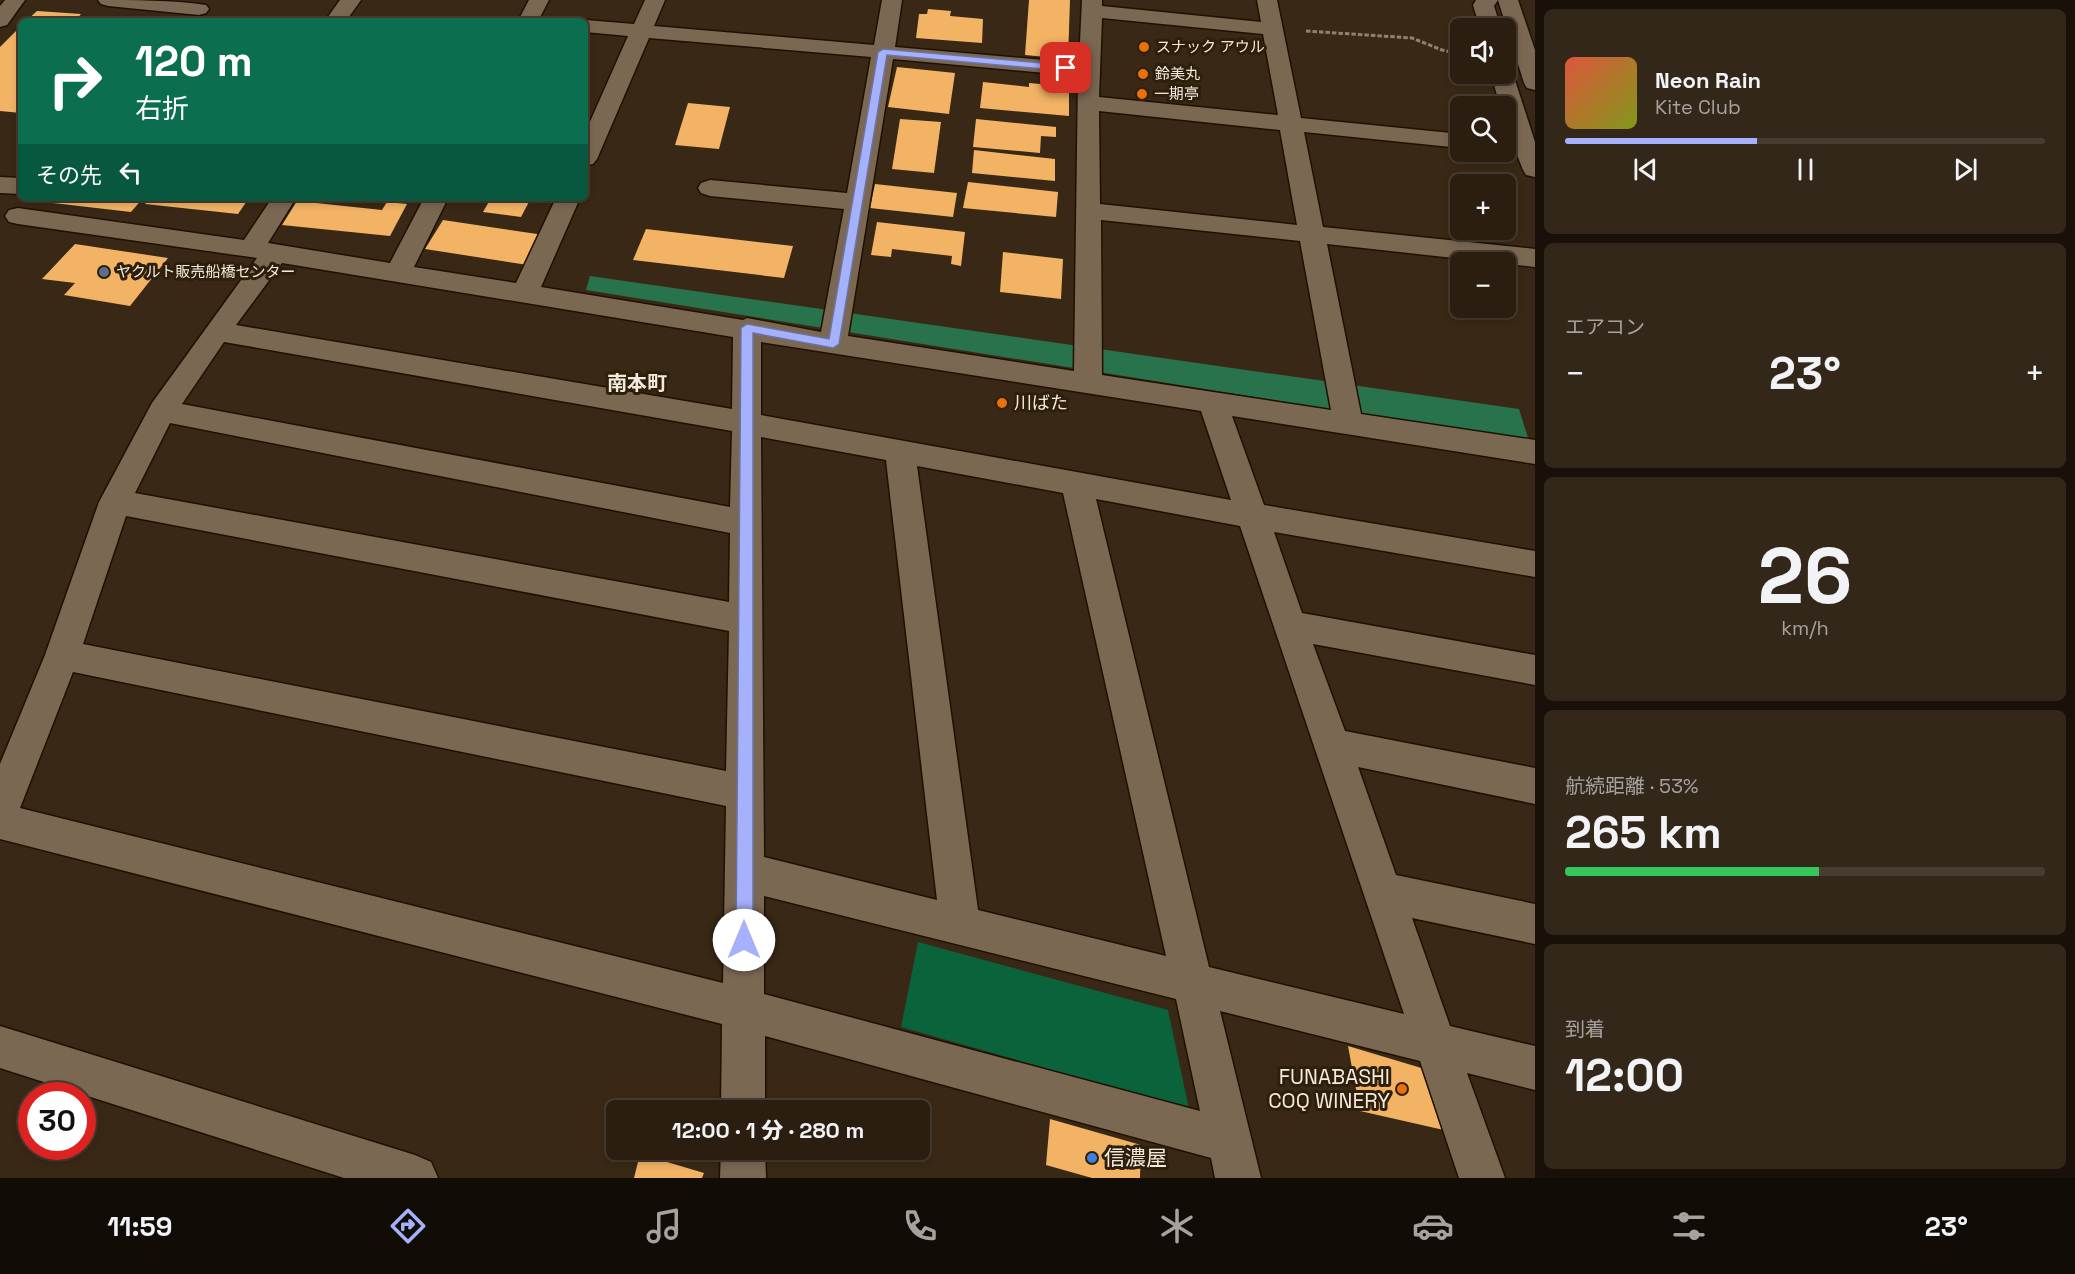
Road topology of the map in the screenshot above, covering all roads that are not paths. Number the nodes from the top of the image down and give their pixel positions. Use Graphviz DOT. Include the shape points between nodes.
graph roads {
  1 [pos="15,0"];
  2 [pos="108,0"];
  3 [pos="351,0"];
  4 [pos="539,0"];
  5 [pos="655,0"];
  6 [pos="892,0"];
  7 [pos="1268,0"];
  8 [pos="1488,0"];
  9 [pos="1508,0"];
  10 [pos="1092,6"];
  11 [pos="198,10"];
  12 [pos="337,18"];
  13 [pos="530,18"];
  14 [pos="1487,18"];
  15 [pos="0,21"];
  16 [pos="588,26"];
  17 [pos="1272,29"];
  18 [pos="643,31"];
  19 [pos="883,52"];
  20 [pos="1089,70"];
  21 [pos="1535,83"];
  22 [pos="1505,84"];
  23 [pos="1088,103"];
  24 [pos="1291,124"];
  25 [pos="1450,140"];
  26 [pos="1521,140"];
  27 [pos="588,152"];
  28 [pos="1535,170"];
  29 [pos="0,185"];
  30 [pos="18,186"];
  31 [pos="710,188"];
  32 [pos="283,201"];
  33 [pos="434,201"];
  34 [pos="567,201"];
  35 [pos="857,202"];
  36 [pos="25,207"];
  37 [pos="1090,211"];
  38 [pos="1311,233"];
  39 [pos="0,236"];
  40 [pos="263,251"];
  41 [pos="1535,258"];
  42 [pos="397,274"];
  43 [pos="525,293"];
  44 [pos="747,328"];
  45 [pos="217,332"];
  46 [pos="833,344"];
  47 [pos="1088,381"];
  48 [pos="1212,400"];
  49 [pos="162,411"];
  50 [pos="747,423"];
  51 [pos="1348,423"];
  52 [pos="900,451"];
  53 [pos="1535,452"];
  54 [pos="1076,482"];
  55 [pos="115,502"];
  56 [pos="1252,516"];
  57 [pos="746,523"];
  58 [pos="1535,564"];
  59 [pos="746,620"];
  60 [pos="1290,626"];
  61 [pos="62,655"];
  62 [pos="1535,670"];
  63 [pos="1331,745"];
  64 [pos="1535,786"];
  65 [pos="745,792"];
  66 [pos="0,810"];
  67 [pos="0,821"];
  68 [pos="745,872"];
  69 [pos="1383,892"];
  70 [pos="960,924"];
  71 [pos="1535,924"];
  72 [pos="1193,982"];
  73 [pos="744,1009"];
  74 [pos="1435,1044"];
  75 [pos="0,1047"];
  76 [pos="1535,1068"];
  77 [pos="743,1100"];
  78 [pos="1233,1159"];
  79 [pos="743,1160"];
  80 [pos="415,1178"];
  81 [pos="743,1178"];
  82 [pos="1482,1178"];
  1 -- 15 [label="street"];
  2 -- 11 [label="street"];
  3 -- 12 [label="street"];
  4 -- 13 [label="street"];
  5 -- 18 [label="street"];
  6 -- 19 [label="street"];
  7 -- 17 [label="street"];
  8 -- 14 [label="street" via="1484,5"];
  9 -- 21 [label="street"];
  10 -- 17 [label="street"];
  10 -- 20 [label="street"];
  16 -- 18 [label="street"];
  17 -- 24 [label="street"];
  18 -- 19 [label="street"];
  18 -- 27 [label="street"];
  19 -- 20 [label="street"];
  19 -- 35 [label="street"];
  20 -- 23 [label="street"];
  22 -- 26 [label="street"];
  23 -- 24 [label="street"];
  23 -- 37 [label="street"];
  24 -- 25 [label="street"];
  24 -- 38 [label="street"];
  26 -- 28 [label="street"];
  29 -- 30 [label="street"];
  31 -- 35 [label="street"];
  32 -- 40 [label="street"];
  33 -- 42 [label="street"];
  34 -- 43 [label="street"];
  35 -- 46 [label="street"];
  36 -- 39 [label="street"];
  36 -- 40 [label="street"];
  37 -- 38 [label="street"];
  37 -- 47 [label="street"];
  38 -- 41 [label="street"];
  38 -- 51 [label="street"];
  40 -- 42 [label="street"];
  40 -- 45 [label="street"];
  42 -- 43 [label="street"];
  43 -- 44 [label="street"];
  44 -- 46 [label="street"];
  44 -- 50 [label="street"];
  45 -- 49 [label="street"];
  45 -- 50 [label="street"];
  46 -- 47 [label="street"];
  47 -- 48 [label="street"];
  48 -- 51 [label="street"];
  48 -- 56 [label="street"];
  49 -- 55 [label="street"];
  49 -- 57 [label="street"];
  50 -- 52 [label="street"];
  50 -- 57 [label="street"];
  51 -- 53 [label="street"];
  52 -- 54 [label="street"];
  52 -- 70 [label="street"];
  54 -- 56 [label="street"];
  54 -- 72 [label="street"];
  55 -- 59 [label="street"];
  55 -- 61 [label="street"];
  56 -- 58 [label="street"];
  56 -- 60 [label="street"];
  57 -- 59 [label="street"];
  59 -- 65 [label="street"];
  60 -- 62 [label="street"];
  60 -- 63 [label="street"];
  61 -- 65 [label="street"];
  61 -- 66 [label="street"];
  63 -- 64 [label="street"];
  63 -- 69 [label="street"];
  65 -- 68 [label="street"];
  67 -- 73 [label="street"];
  68 -- 70 [label="street"];
  68 -- 73 [label="street"];
  69 -- 71 [label="street"];
  69 -- 74 [label="street"];
  70 -- 72 [label="street"];
  72 -- 74 [label="street"];
  72 -- 78 [label="street"];
  73 -- 77 [label="street"];
  73 -- 78 [label="street"];
  74 -- 76 [label="street"];
  74 -- 82 [label="street"];
  75 -- 80 [label="street"];
  79 -- 81 [label="street"];
}
